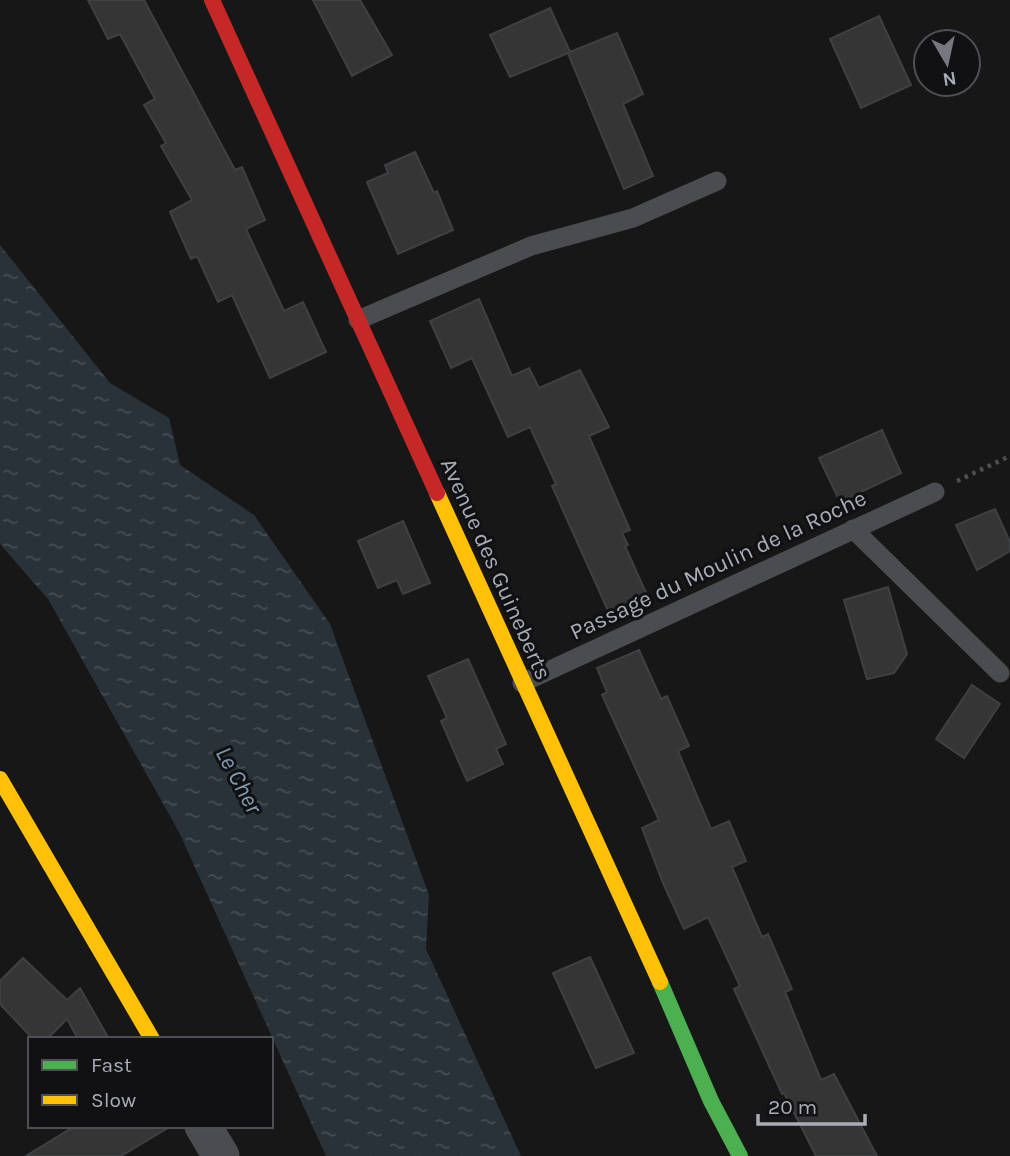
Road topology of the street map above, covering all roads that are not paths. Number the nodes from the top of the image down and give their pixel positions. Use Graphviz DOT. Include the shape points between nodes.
graph roads {
  1 [pos="212,0"];
  2 [pos="717,181"];
  3 [pos="358,320"];
  4 [pos="934,492"];
  5 [pos="853,529"];
  6 [pos="1000,673"];
  7 [pos="522,682"];
  8 [pos="0,779"];
  9 [pos="151,1037"];
  10 [pos="204,1128"];
  11 [pos="221,1156"];
  12 [pos="740,1156"];
  1 -- 3 [label="street, Avenue des Guineberts"];
  2 -- 3 [label="lane" via="633,218 531,246"];
  3 -- 7 [label="street, Avenue des Guineberts"];
  4 -- 5 [label="lane, Passage du Moulin de la Roche"];
  5 -- 6 [label="lane"];
  5 -- 7 [label="lane, Passage du Moulin de la Roche"];
  7 -- 12 [label="street, Avenue des Guineberts"];
  8 -- 9 [label="street"];
  10 -- 11 [label="street"];
}
